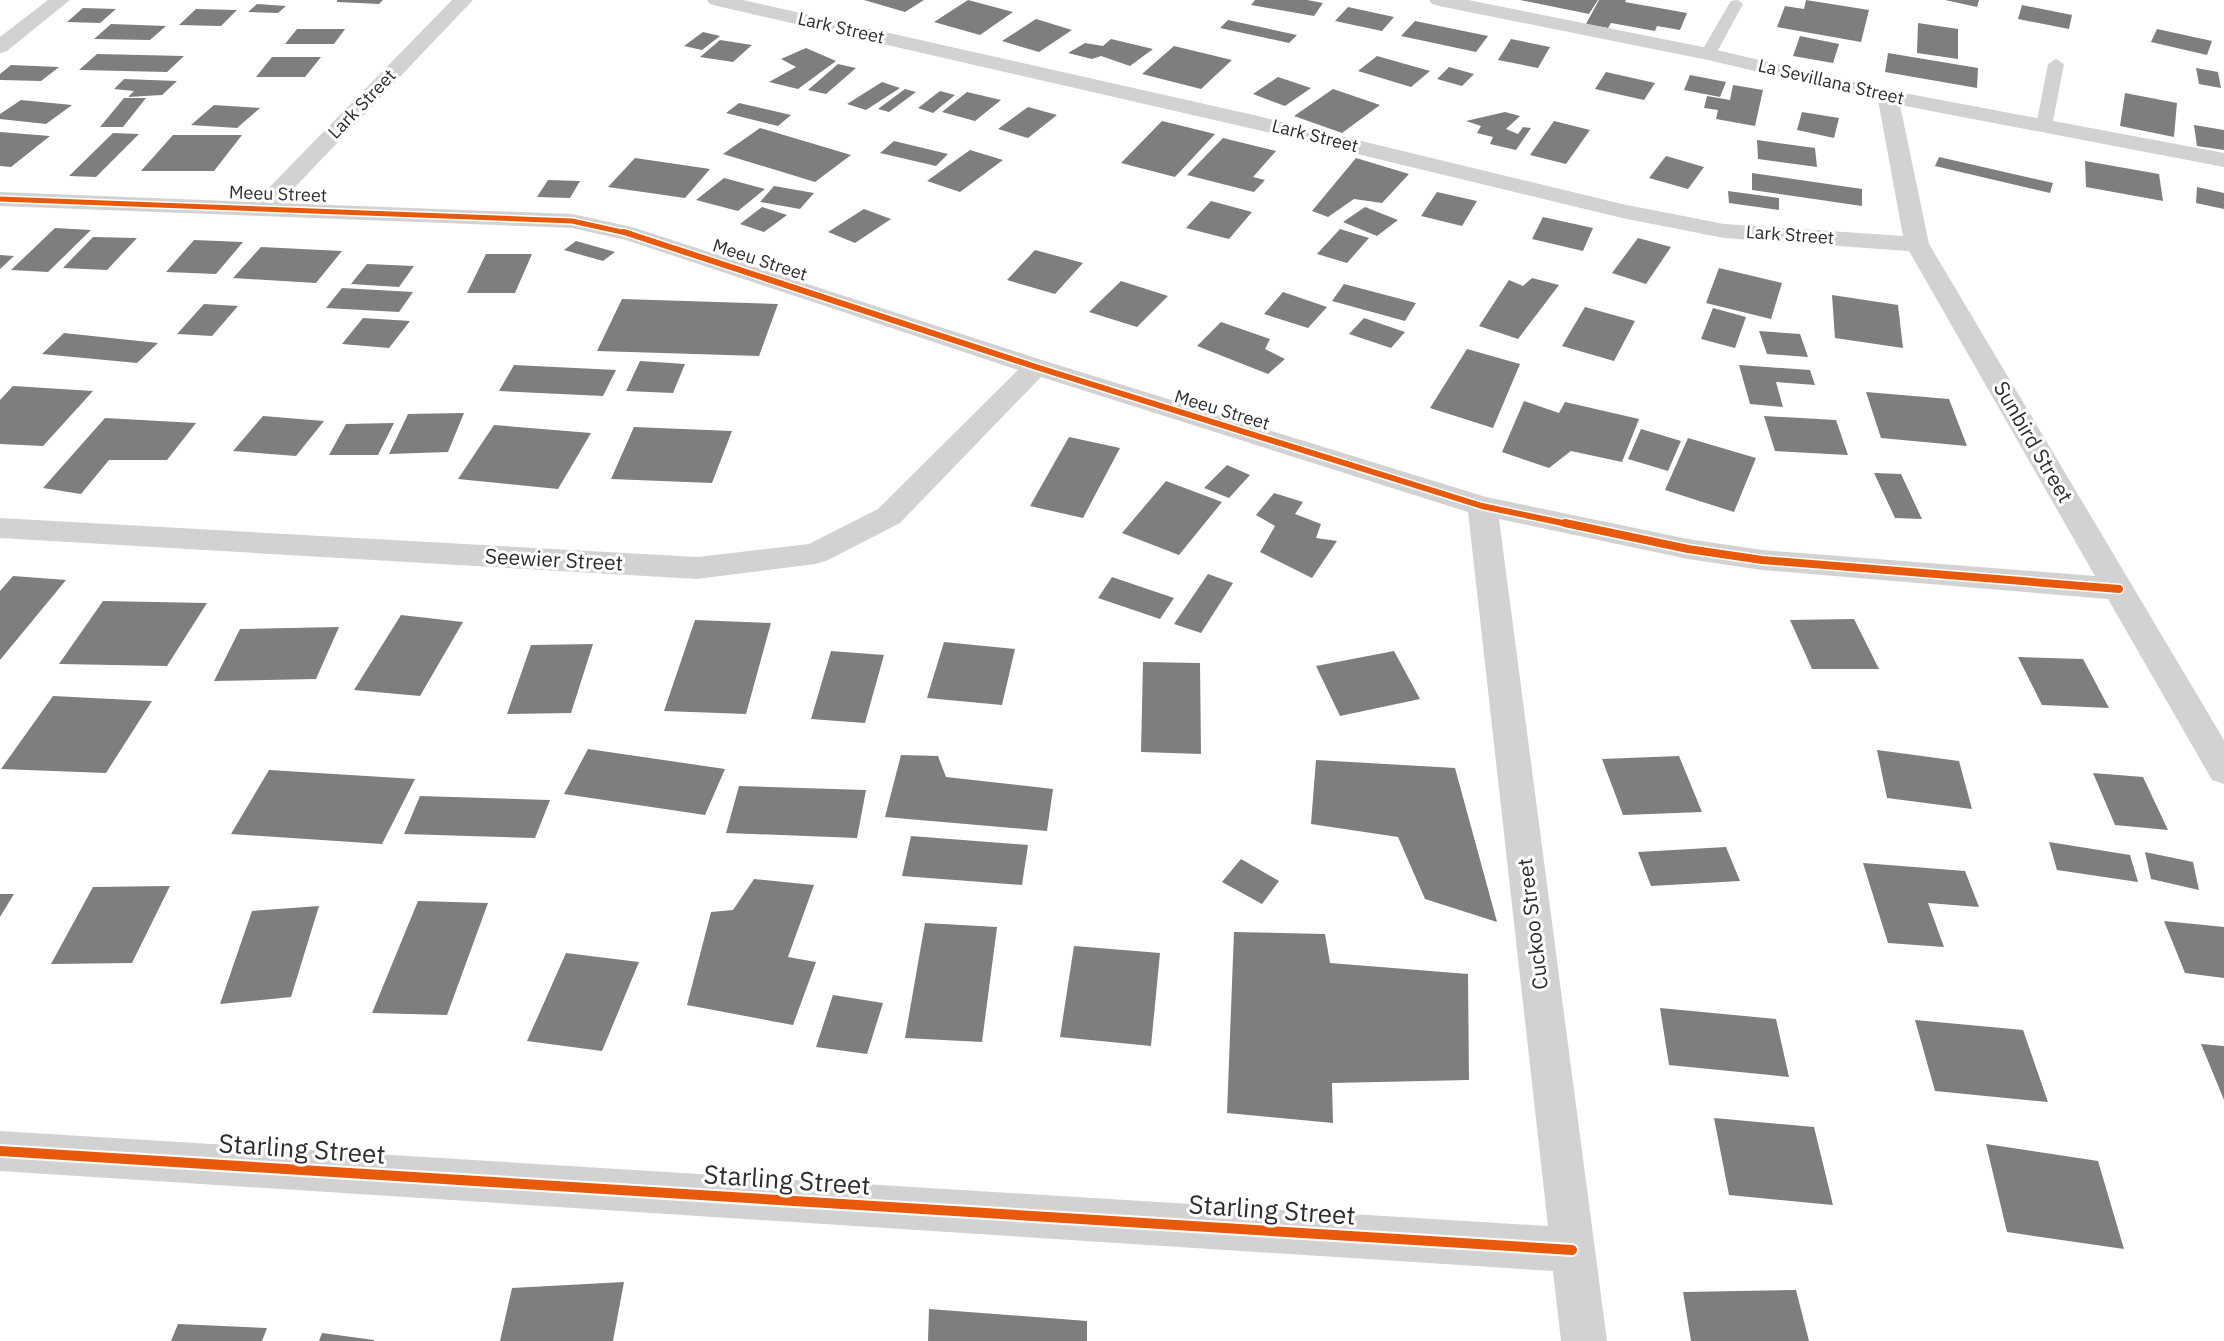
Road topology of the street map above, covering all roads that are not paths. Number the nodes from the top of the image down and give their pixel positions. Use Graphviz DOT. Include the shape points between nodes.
graph roads {
  1 [pos="60,0"];
  2 [pos="463,0"];
  3 [pos="717,0"];
  4 [pos="1444,0"];
  5 [pos="1736,4"];
  6 [pos="0,47"];
  7 [pos="1708,54"];
  8 [pos="2056,64"];
  9 [pos="1888,96"];
  10 [pos="2044,126"];
  11 [pos="2224,160"];
  12 [pos="0,199"];
  13 [pos="261,209"];
  14 [pos="1917,244"];
  15 [pos="1036,367"];
  16 [pos="1482,506"];
  17 [pos="0,528"];
  18 [pos="2119,589"];
  19 [pos="2224,770"];
  20 [pos="0,1151"];
  21 [pos="1572,1250"];
  22 [pos="1584,1341"];
  1 -- 6 [label="street"];
  2 -- 13 [label="street, Lark Street"];
  3 -- 14 [label="street, Lark Street" via="1258,123 1622,211 1724,231"];
  4 -- 7 [label="street, La Sevillana Street"];
  5 -- 7 [label="lane"];
  7 -- 9 [label="street, La Sevillana Street"];
  8 -- 10 [label="lane"];
  9 -- 10 [label="street, La Sevillana Street"];
  9 -- 14 [label="street, Sunbird Street"];
  10 -- 11 [label="street, La Sevillana Street"];
  12 -- 13 [label="street, Meeu Street"];
  13 -- 15 [label="street, Meeu Street" via="572,221 602,227 746,270"];
  14 -- 18 [label="street, Sunbird Street"];
  15 -- 16 [label="street, Meeu Street"];
  15 -- 17 [label="street, Seewier Street" via="889,516 815,554 697,568"];
  16 -- 18 [label="street, Meeu Street" via="1688,549 1762,560"];
  16 -- 21 [label="street, Cuckoo Street"];
  18 -- 19 [label="street, Sunbird Street"];
  20 -- 21 [label="street, Starling Street"];
  21 -- 22 [label="street, Cuckoo Street"];
}
